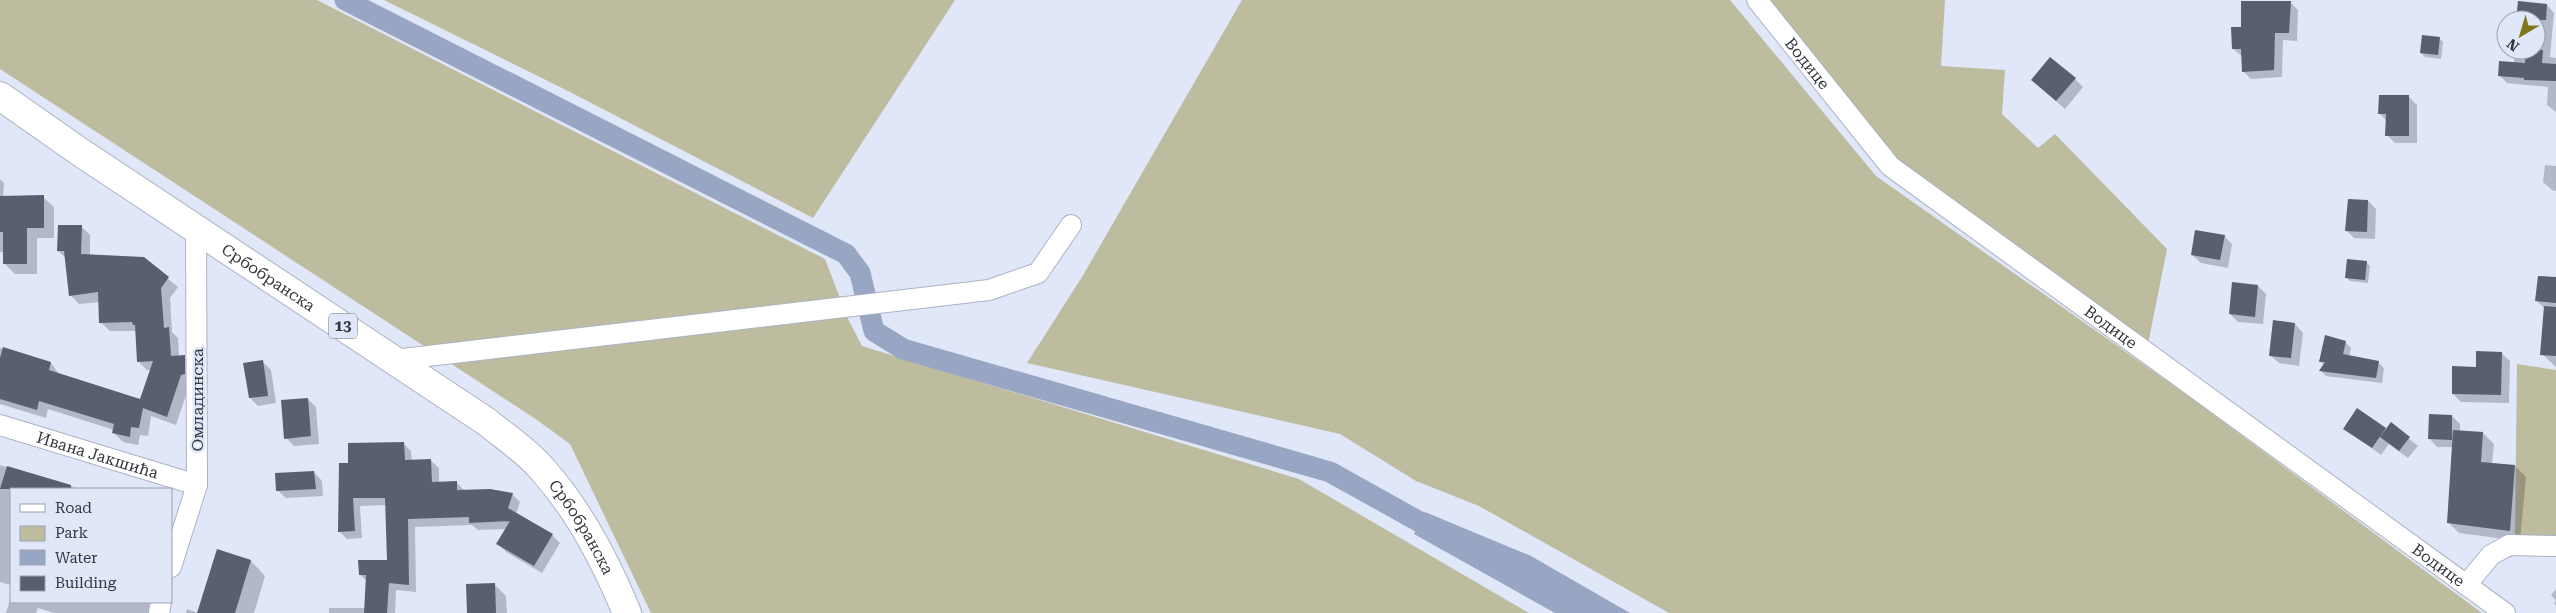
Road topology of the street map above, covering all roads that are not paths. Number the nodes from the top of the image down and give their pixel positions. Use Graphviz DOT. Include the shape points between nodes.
graph roads {
  1 [pos="1757,0"];
  2 [pos="0,96"];
  3 [pos="1071,225"];
  4 [pos="196,228"];
  5 [pos="394,360"];
  6 [pos="0,425"];
  7 [pos="197,484"];
  8 [pos="2556,546"];
  9 [pos="172,564"];
  10 [pos="2466,585"];
  11 [pos="627,613"];
  12 [pos="2504,613"];
  1 -- 10 [label="street, Водице" via="1890,166"];
  2 -- 4 [label="main road, Србобранска / 13"];
  3 -- 5 [label="street" via="1038,273 989,290"];
  4 -- 5 [label="main road, Србобранска / 13"];
  4 -- 7 [label="street, Омладинска"];
  5 -- 11 [label="main road, Србобранска / 13" via="487,422 541,467 573,507"];
  6 -- 7 [label="street, Ивана Јакшића"];
  7 -- 9 [label="street, Омладинска"];
  8 -- 10 [label="street" via="2509,545 2491,555"];
  10 -- 12 [label="street, Водице"];
}
